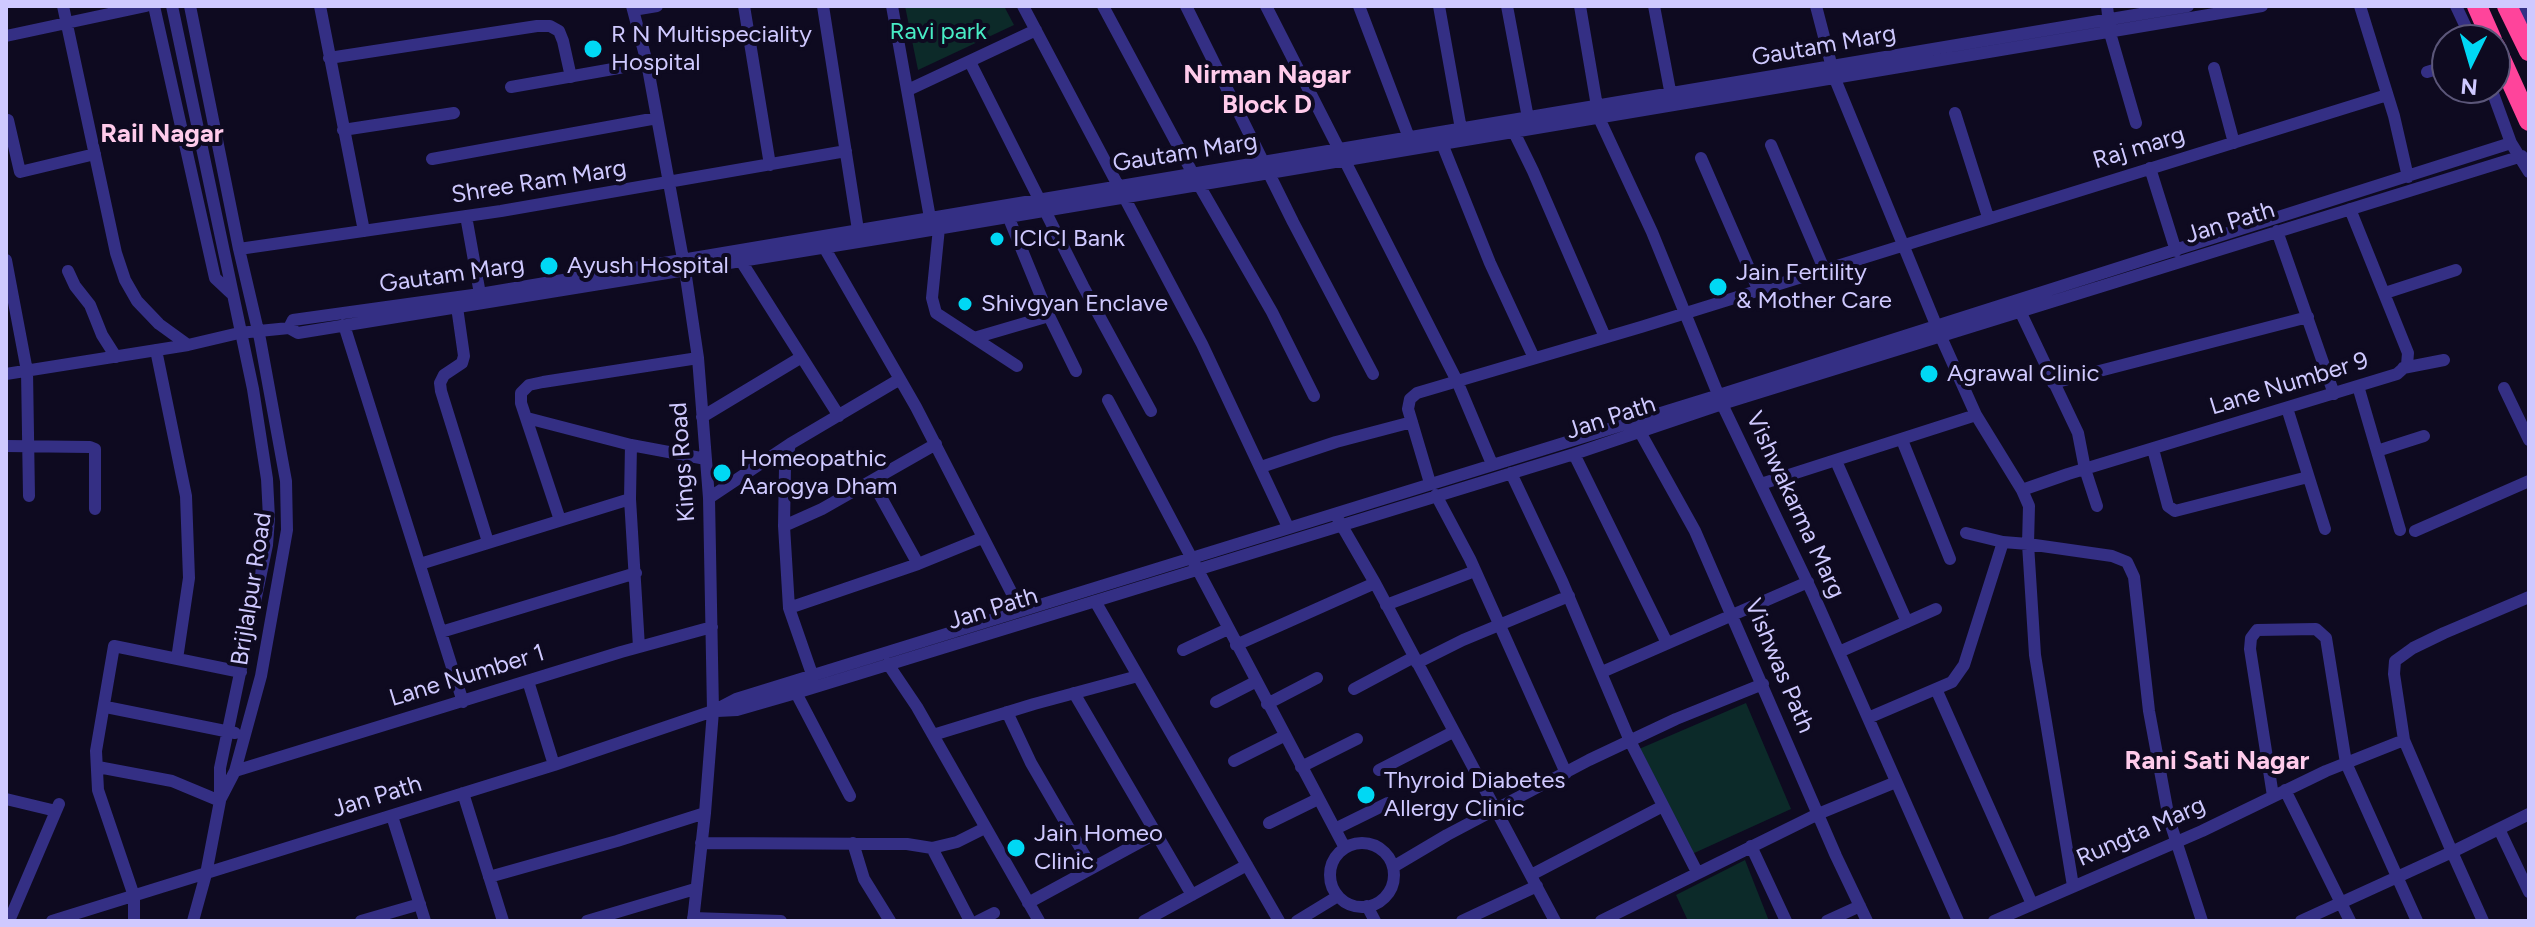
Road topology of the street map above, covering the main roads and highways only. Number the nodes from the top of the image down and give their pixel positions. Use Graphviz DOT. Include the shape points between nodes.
graph roads {
  1 [pos="2521,14"];
  2 [pos="2529,51"];
  3 [pos="2511,81"];
  4 [pos="2529,121"];
  1 -- 2 [label="highway"];
  3 -- 4 [label="highway"];
}
